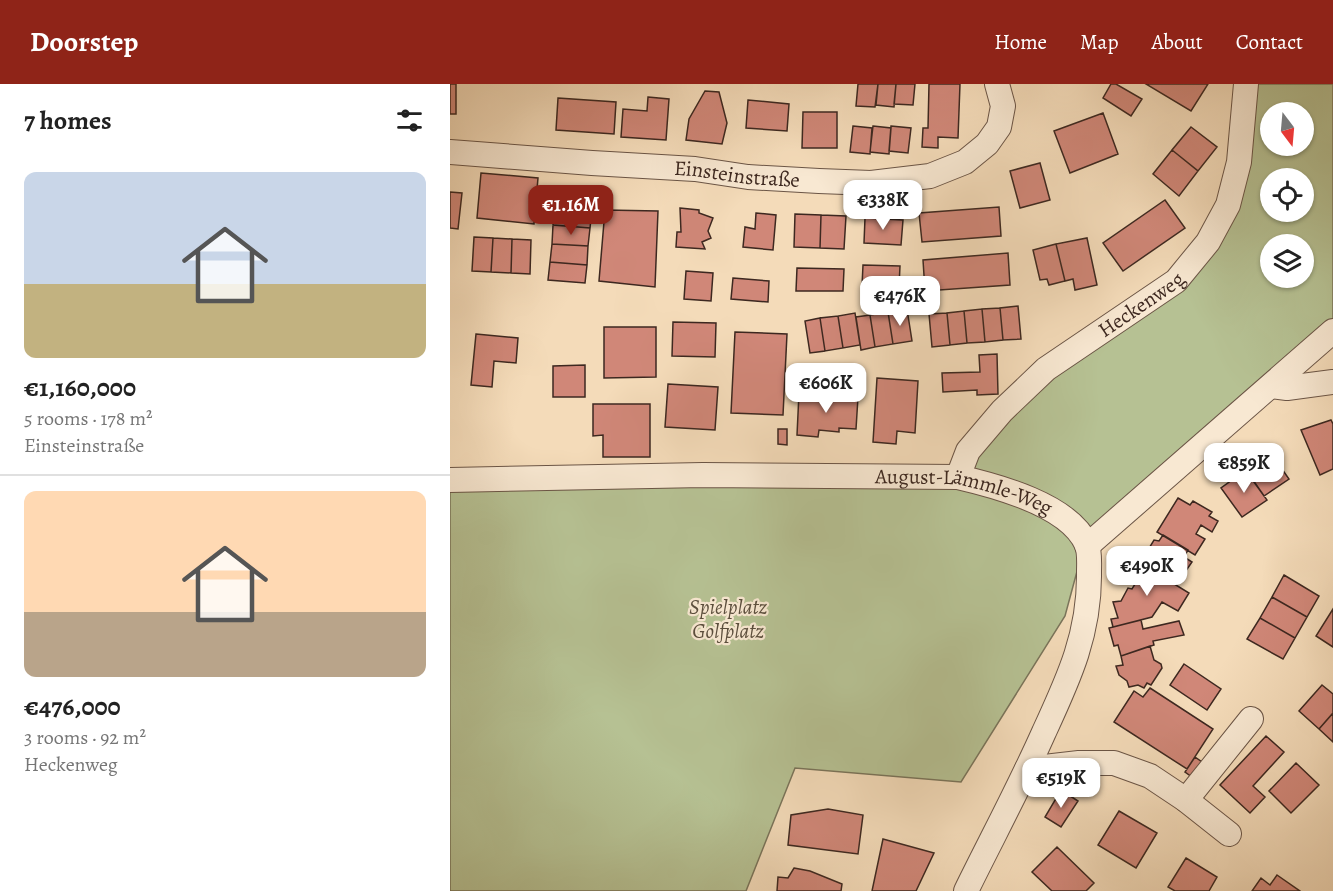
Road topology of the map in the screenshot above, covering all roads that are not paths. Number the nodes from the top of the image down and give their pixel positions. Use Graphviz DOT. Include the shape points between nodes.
graph roads {
  1 [pos="1246,84"];
  2 [pos="1006,87"];
  3 [pos="450,152"];
  4 [pos="1333,331"];
  5 [pos="1333,382"];
  6 [pos="1271,386"];
  7 [pos="958,477"];
  8 [pos="450,480"];
  9 [pos="1087,546"];
  10 [pos="1251,719"];
  11 [pos="1027,770"];
  12 [pos="1186,800"];
  13 [pos="1230,834"];
  14 [pos="966,891"];
  1 -- 7 [label="street, Heckenweg" via="1236,173 1228,205 1208,242 1176,281 1046,369 968,451"];
  2 -- 3 [label="street, Einsteinstraße" via="999,127 987,144 965,162 930,176 871,183 748,177 695,169"];
  4 -- 6 [label="street"];
  5 -- 6 [label="street" via="1287,388"];
  6 -- 9 [label="street"];
  7 -- 8 [label="street, August-Lämmle-Weg"];
  7 -- 9 [label="street, August-Lämmle-Weg" via="994,485 1062,516"];
  9 -- 11 [label="street" via="1090,599 1082,640"];
  10 -- 12 [label="street"];
  11 -- 12 [label="street" via="1114,762 1150,776"];
  11 -- 14 [label="street"];
  12 -- 13 [label="street"];
}
